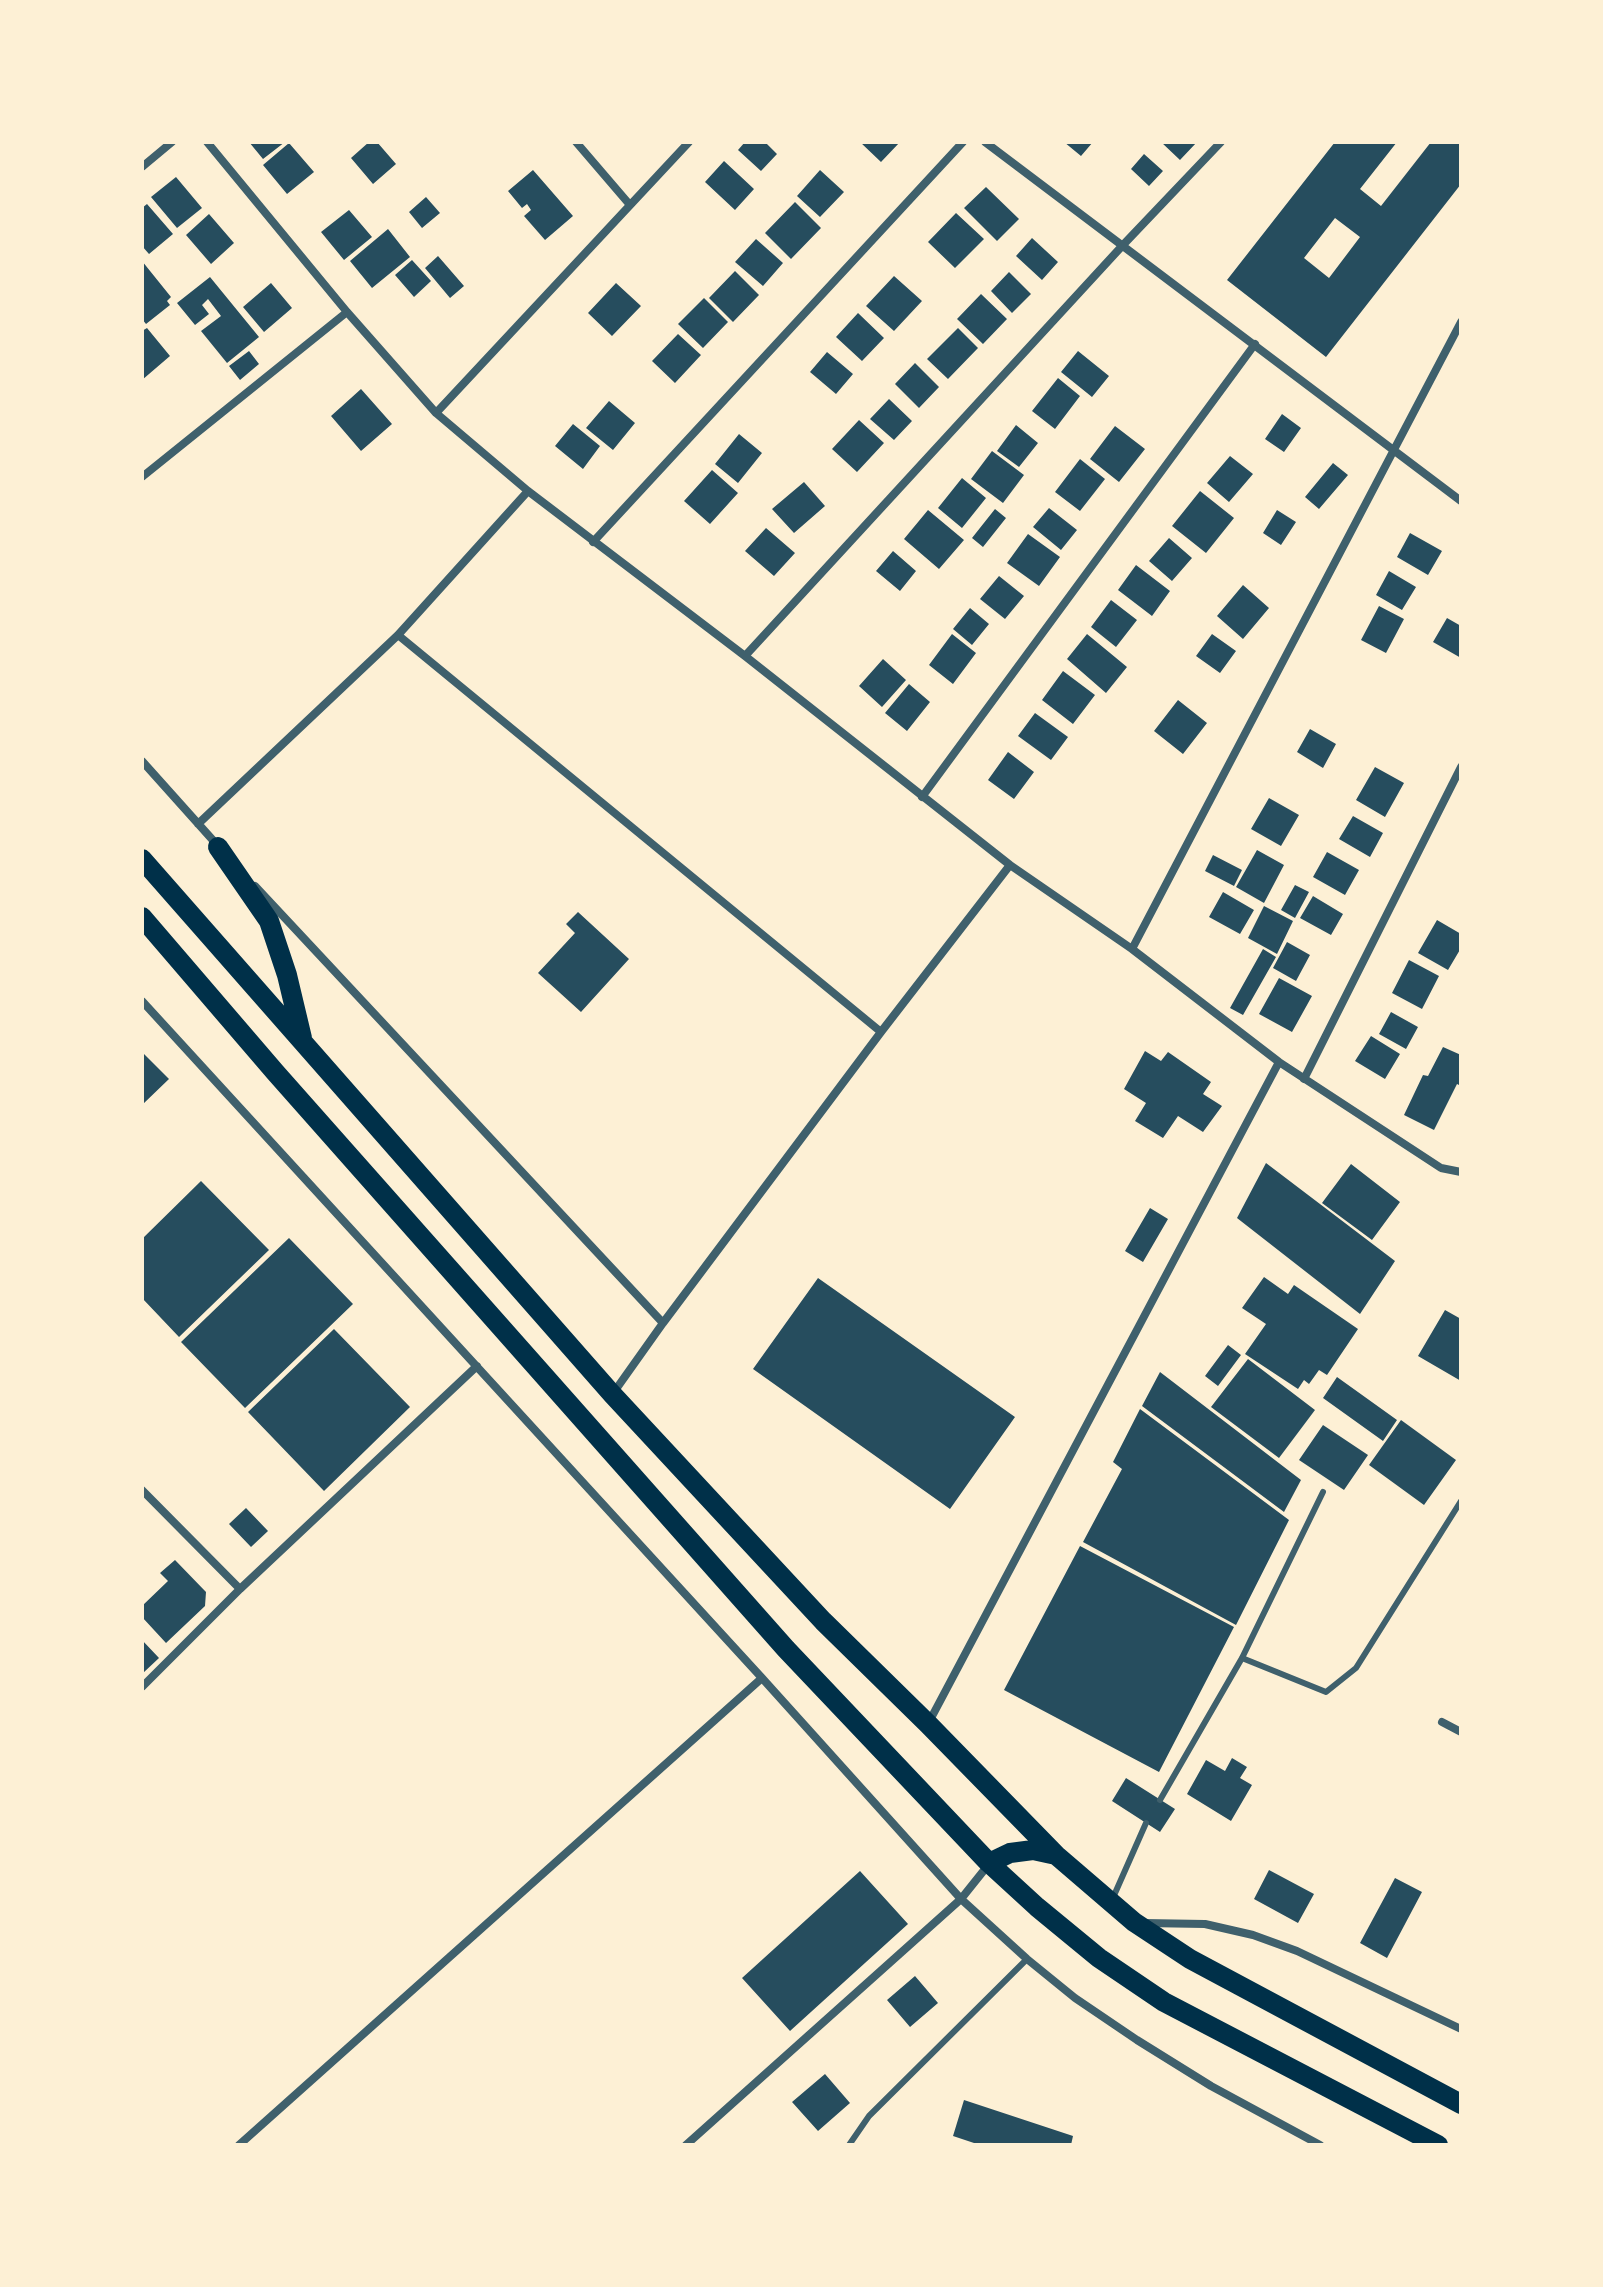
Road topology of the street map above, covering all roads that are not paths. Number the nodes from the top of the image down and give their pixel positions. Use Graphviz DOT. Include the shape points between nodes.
graph roads {
  1 [pos="172,142"];
  2 [pos="207,142"];
  3 [pos="576,142"];
  4 [pos="689,142"];
  5 [pos="963,142"];
  6 [pos="985,142"];
  7 [pos="1221,142"];
  8 [pos="142,167"];
  9 [pos="630,205"];
  10 [pos="1123,245"];
  11 [pos="347,312"];
  12 [pos="1461,322"];
  13 [pos="1255,344"];
  14 [pos="436,413"];
  15 [pos="1395,451"];
  16 [pos="142,477"];
  17 [pos="528,491"];
  18 [pos="1461,501"];
  19 [pos="593,542"];
  20 [pos="398,635"];
  21 [pos="745,656"];
  22 [pos="142,761"];
  23 [pos="1461,767"];
  24 [pos="922,797"];
  25 [pos="198,824"];
  26 [pos="218,847"];
  27 [pos="142,859"];
  28 [pos="1010,865"];
  29 [pos="142,917"];
  30 [pos="1132,949"];
  31 [pos="142,1001"];
  32 [pos="881,1032"];
  33 [pos="303,1042"];
  34 [pos="1279,1062"];
  35 [pos="1304,1079"];
  36 [pos="1461,1172"];
  37 [pos="663,1323"];
  38 [pos="477,1366"];
  39 [pos="612,1394"];
  40 [pos="142,1490"];
  41 [pos="1323,1492"];
  42 [pos="1461,1501"];
  43 [pos="240,1589"];
  44 [pos="1242,1658"];
  45 [pos="762,1678"];
  46 [pos="142,1687"];
  47 [pos="1442,1722"];
  48 [pos="928,1724"];
  49 [pos="1461,1732"];
  50 [pos="1160,1800"];
  51 [pos="1146,1823"];
  52 [pos="1056,1855"];
  53 [pos="989,1863"];
  54 [pos="961,1899"];
  55 [pos="1111,1902"];
  56 [pos="1134,1922"];
  57 [pos="1027,1959"];
  58 [pos="1460,2026"];
  59 [pos="1461,2104"];
  60 [pos="239,2145"];
  61 [pos="686,2145"];
  62 [pos="849,2145"];
  63 [pos="1320,2145"];
  64 [pos="1438,2145"];
  1 -- 8 [label="street"];
  2 -- 11 [label="street"];
  3 -- 9 [label="street"];
  4 -- 9 [label="street"];
  5 -- 19 [label="street"];
  6 -- 10 [label="street"];
  7 -- 10 [label="street"];
  9 -- 14 [label="street"];
  10 -- 13 [label="street"];
  10 -- 21 [label="street"];
  11 -- 14 [label="street"];
  11 -- 16 [label="street"];
  12 -- 15 [label="street"];
  13 -- 15 [label="street"];
  13 -- 24 [label="street"];
  14 -- 17 [label="street"];
  15 -- 18 [label="street"];
  15 -- 30 [label="street"];
  17 -- 19 [label="street"];
  17 -- 20 [label="street"];
  19 -- 21 [label="street"];
  20 -- 25 [label="street"];
  20 -- 32 [label="street"];
  21 -- 24 [label="street"];
  22 -- 25 [label="street"];
  23 -- 35 [label="street"];
  24 -- 28 [label="street"];
  25 -- 26 [label="street"];
  26 -- 33 [label="main road" via="269,921"];
  26 -- 37 [label="street"];
  27 -- 33 [label="main road"];
  28 -- 30 [label="street"];
  28 -- 32 [label="street"];
  29 -- 53 [label="main road" via="776,1637"];
  30 -- 34 [label="street"];
  31 -- 38 [label="street"];
  32 -- 37 [label="street"];
  33 -- 39 [label="main road"];
  34 -- 35 [label="street"];
  34 -- 48 [label="street"];
  35 -- 36 [label="street" via="1441,1168"];
  37 -- 39 [label="street"];
  38 -- 43 [label="street"];
  38 -- 45 [label="street"];
  39 -- 48 [label="main road" via="823,1621"];
  40 -- 43 [label="street"];
  41 -- 44 [label="lane"];
  42 -- 44 [label="lane" via="1356,1668 1326,1692"];
  43 -- 46 [label="street"];
  44 -- 50 [label="lane"];
  45 -- 54 [label="street"];
  45 -- 60 [label="street"];
  47 -- 49 [label="street"];
  48 -- 52 [label="main road"];
  51 -- 55 [label="lane"];
  52 -- 53 [label="main road" via="1033,1850"];
  52 -- 55 [label="main road"];
  53 -- 54 [label="street"];
  53 -- 64 [label="main road" via="1099,1958 1164,2002"];
  54 -- 57 [label="street"];
  54 -- 61 [label="street"];
  55 -- 56 [label="main road"];
  56 -- 58 [label="street" via="1205,1924 1253,1935"];
  56 -- 59 [label="main road" via="1190,1959"];
  57 -- 62 [label="lane" via="869,2116"];
  57 -- 63 [label="street" via="1137,2040"];
}
